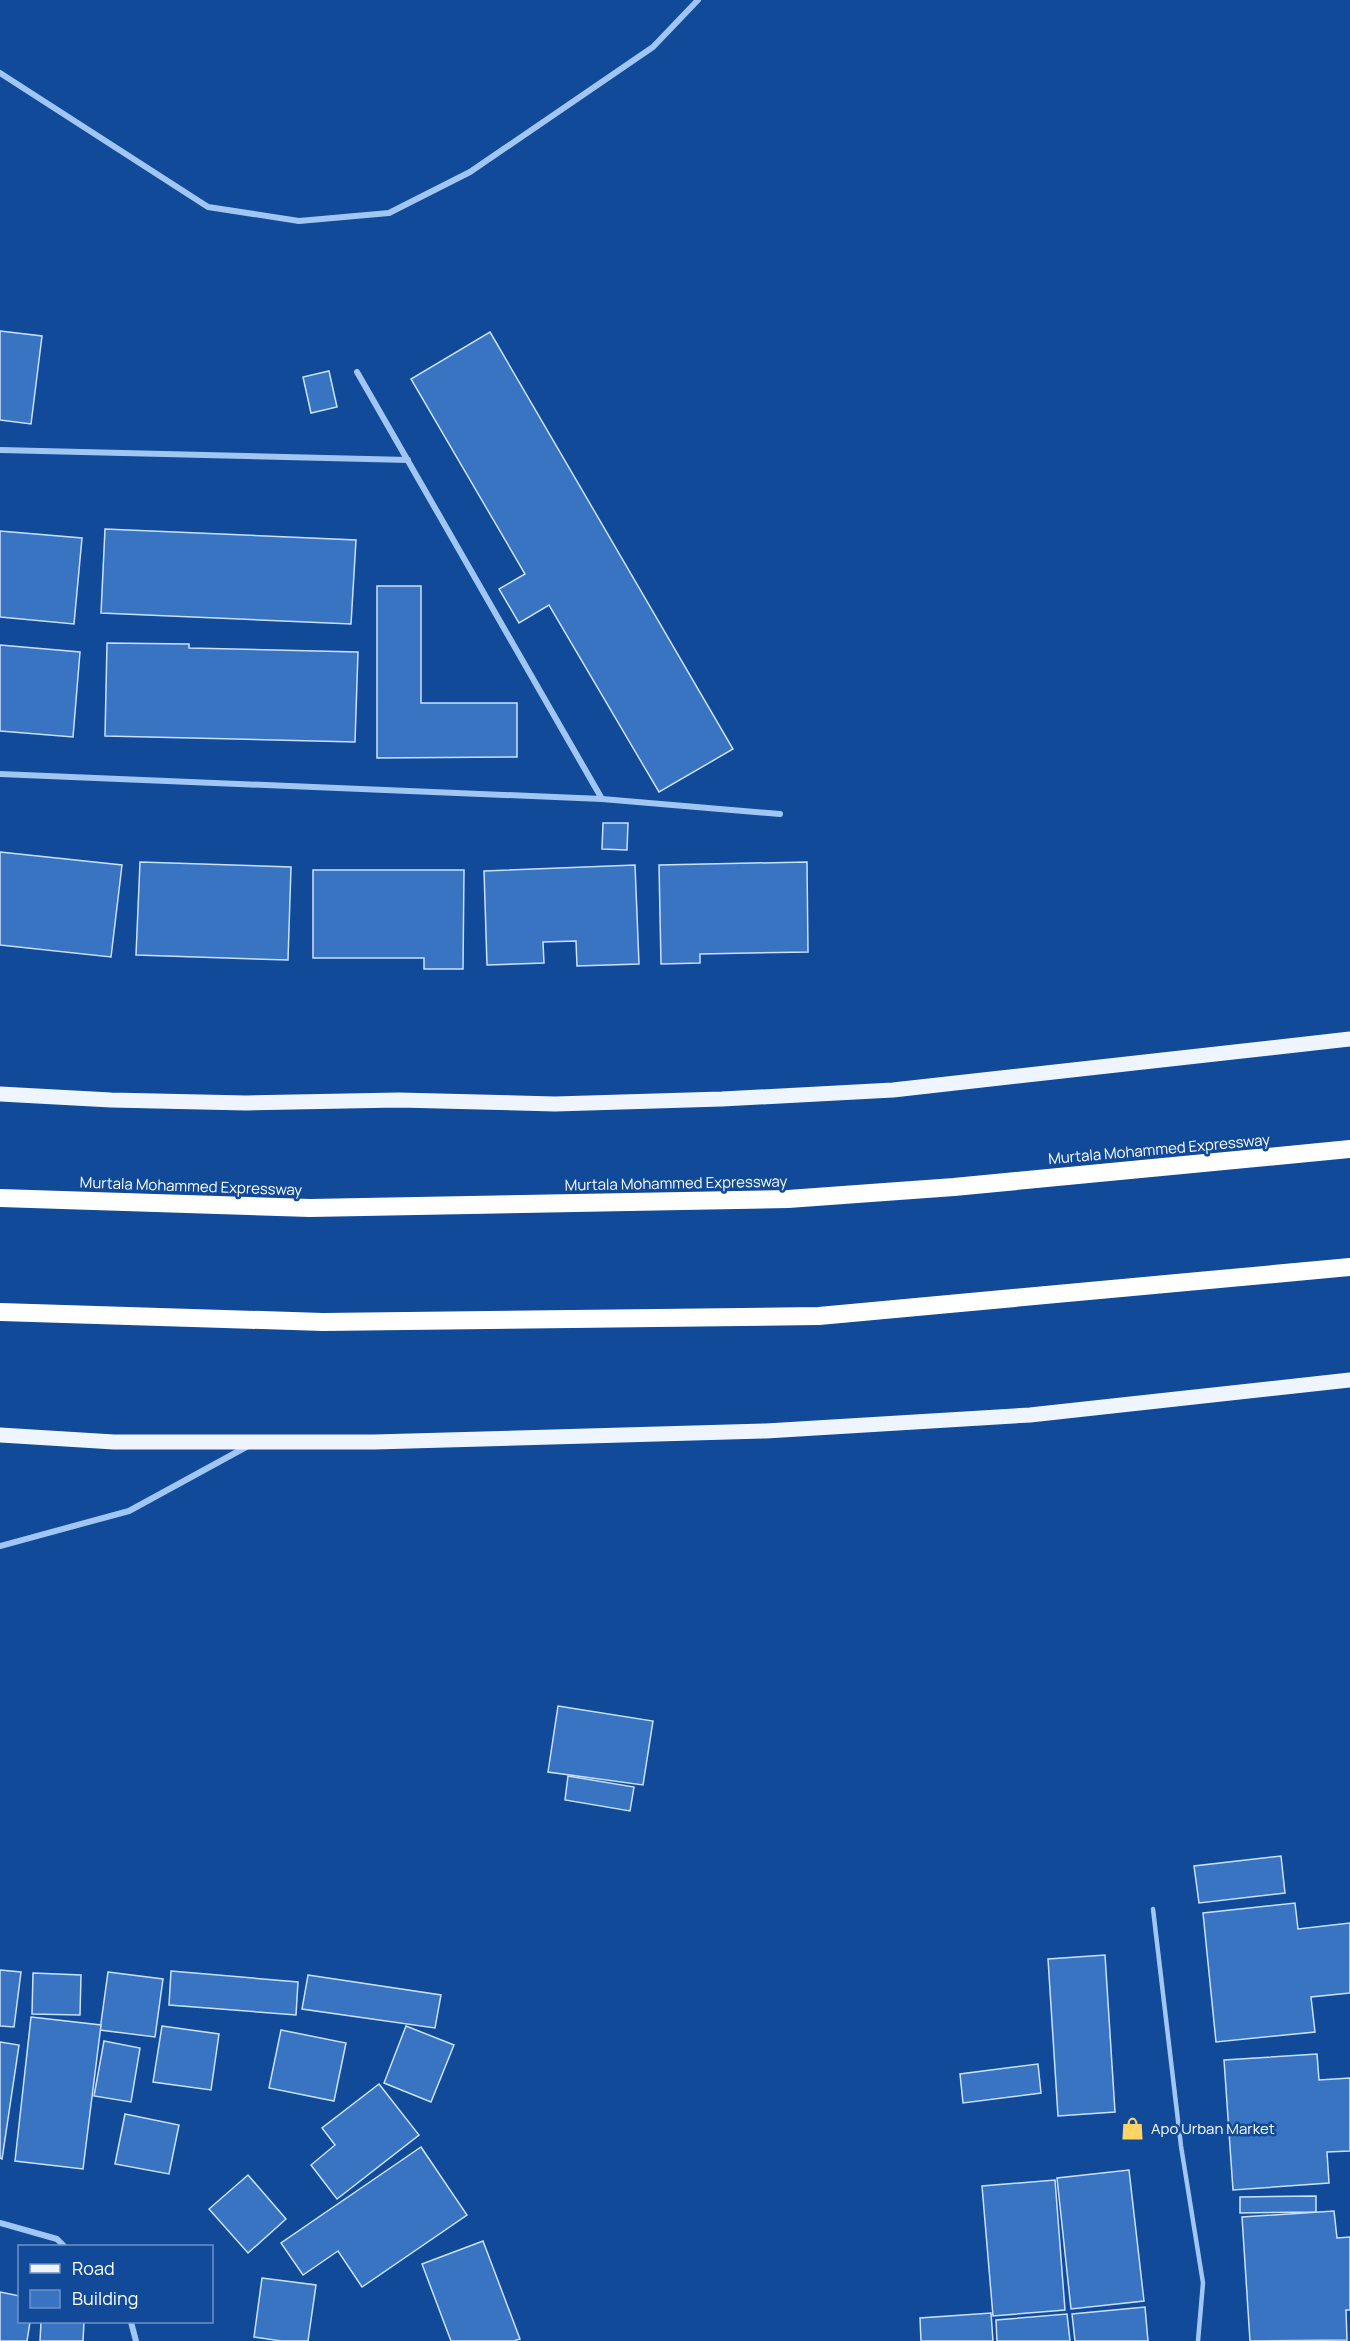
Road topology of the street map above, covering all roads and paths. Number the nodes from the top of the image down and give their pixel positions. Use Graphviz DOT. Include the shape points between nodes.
graph roads {
  1 [pos="698,0"];
  2 [pos="0,73"];
  3 [pos="357,372"];
  4 [pos="0,450"];
  5 [pos="408,460"];
  6 [pos="0,774"];
  7 [pos="602,800"];
  8 [pos="780,814"];
  9 [pos="1350,1039"];
  10 [pos="0,1094"];
  11 [pos="1350,1149"];
  12 [pos="0,1198"];
  13 [pos="1350,1267"];
  14 [pos="0,1312"];
  15 [pos="1350,1380"];
  16 [pos="0,1435"];
  17 [pos="259,1440"];
  18 [pos="0,1546"];
  19 [pos="1153,1909"];
  20 [pos="0,2223"];
  21 [pos="62,2245"];
  22 [pos="131,2323"];
  23 [pos="136,2341"];
  24 [pos="1198,2341"];
  1 -- 2 [label="street" via="653,47 470,172 389,213 299,221 208,207"];
  3 -- 5 [label="street"];
  4 -- 5 [label="street"];
  5 -- 7 [label="street"];
  6 -- 7 [label="street"];
  7 -- 8 [label="street"];
  9 -- 10 [label="main road" via="893,1090 722,1099 555,1104 246,1102"];
  11 -- 12 [label="highway, Murtala Mohammed Expressway" via="788,1199 310,1208"];
  13 -- 14 [label="highway" via="819,1316 323,1322"];
  15 -- 17 [label="main road" via="1030,1415 766,1431 374,1442"];
  16 -- 17 [label="main road" via="114,1442"];
  17 -- 18 [label="street" via="129,1511"];
  19 -- 24 [label="lane" via="1181,2145 1203,2283"];
  20 -- 21 [label="street" via="57,2239"];
  22 -- 23 [label="street"];
}
